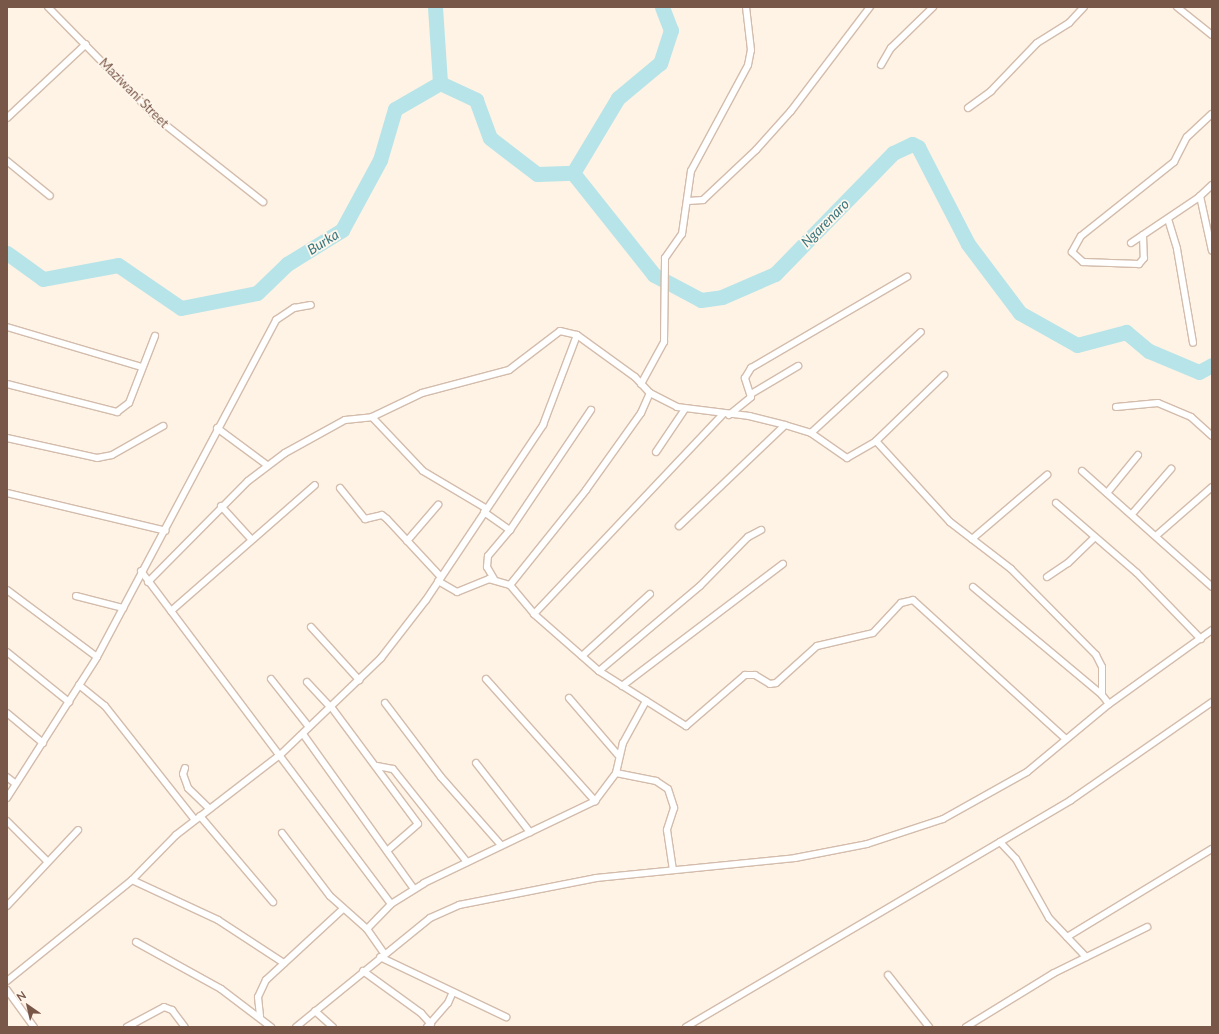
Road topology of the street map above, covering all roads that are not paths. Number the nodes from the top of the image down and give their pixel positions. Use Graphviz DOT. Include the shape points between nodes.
graph roads {
  1 [pos="48,7"];
  2 [pos="746,7"];
  3 [pos="870,7"];
  4 [pos="933,7"];
  5 [pos="1084,7"];
  6 [pos="1177,7"];
  7 [pos="1212,35"];
  8 [pos="86,44"];
  9 [pos="881,65"];
  10 [pos="968,108"];
  11 [pos="1212,114"];
  12 [pos="7,118"];
  13 [pos="7,161"];
  14 [pos="1212,185"];
  15 [pos="50,196"];
  16 [pos="1200,196"];
  17 [pos="688,201"];
  18 [pos="263,202"];
  19 [pos="1168,219"];
  20 [pos="1143,235"];
  21 [pos="1131,243"];
  22 [pos="1212,251"];
  23 [pos="907,277"];
  24 [pos="311,305"];
  25 [pos="7,327"];
  26 [pos="921,332"];
  27 [pos="577,335"];
  28 [pos="155,336"];
  29 [pos="1193,343"];
  30 [pos="798,366"];
  31 [pos="141,367"];
  32 [pos="944,375"];
  33 [pos="7,384"];
  34 [pos="641,384"];
  35 [pos="650,393"];
  36 [pos="751,394"];
  37 [pos="1116,407"];
  38 [pos="685,409"];
  39 [pos="591,410"];
  40 [pos="722,415"];
  41 [pos="730,415"];
  42 [pos="372,417"];
  43 [pos="786,425"];
  44 [pos="163,426"];
  45 [pos="217,428"];
  46 [pos="811,434"];
  47 [pos="1212,436"];
  48 [pos="7,438"];
  49 [pos="876,441"];
  50 [pos="656,452"];
  51 [pos="1138,455"];
  52 [pos="267,465"];
  53 [pos="1171,469"];
  54 [pos="1082,471"];
  55 [pos="1047,475"];
  56 [pos="315,485"];
  57 [pos="1212,487"];
  58 [pos="340,488"];
  59 [pos="1107,493"];
  60 [pos="7,494"];
  61 [pos="1056,503"];
  62 [pos="438,505"];
  63 [pos="221,506"];
  64 [pos="486,511"];
  65 [pos="1132,514"];
  66 [pos="679,526"];
  67 [pos="510,530"];
  68 [pos="761,530"];
  69 [pos="166,531"];
  70 [pos="1157,535"];
  71 [pos="1095,537"];
  72 [pos="250,538"];
  73 [pos="972,539"];
  74 [pos="407,541"];
  75 [pos="783,564"];
  76 [pos="140,571"];
  77 [pos="1047,577"];
  78 [pos="494,578"];
  79 [pos="439,579"];
  80 [pos="148,582"];
  81 [pos="510,585"];
  82 [pos="973,587"];
  83 [pos="1212,587"];
  84 [pos="7,590"];
  85 [pos="650,594"];
  86 [pos="76,596"];
  87 [pos="123,608"];
  88 [pos="171,611"];
  89 [pos="534,614"];
  90 [pos="311,627"];
  91 [pos="1212,630"];
  92 [pos="1200,639"];
  93 [pos="7,652"];
  94 [pos="582,656"];
  95 [pos="97,657"];
  96 [pos="599,671"];
  97 [pos="271,679"];
  98 [pos="486,679"];
  99 [pos="359,680"];
  100 [pos="307,682"];
  101 [pos="79,686"];
  102 [pos="622,686"];
  103 [pos="1102,695"];
  104 [pos="569,698"];
  105 [pos="646,701"];
  106 [pos="69,702"];
  107 [pos="1212,702"];
  108 [pos="385,703"];
  109 [pos="1109,704"];
  110 [pos="331,707"];
  111 [pos="7,713"];
  112 [pos="309,727"];
  113 [pos="303,734"];
  114 [pos="1066,739"];
  115 [pos="43,742"];
  116 [pos="280,755"];
  117 [pos="618,755"];
  118 [pos="476,763"];
  119 [pos="377,766"];
  120 [pos="185,768"];
  121 [pos="616,773"];
  122 [pos="7,777"];
  123 [pos="16,784"];
  124 [pos="7,798"];
  125 [pos="595,801"];
  126 [pos="210,808"];
  127 [pos="197,818"];
  128 [pos="7,820"];
  129 [pos="78,830"];
  130 [pos="530,832"];
  131 [pos="282,833"];
  132 [pos="1000,842"];
  133 [pos="501,845"];
  134 [pos="1212,849"];
  135 [pos="388,850"];
  136 [pos="46,860"];
  137 [pos="467,862"];
  138 [pos="672,870"];
  139 [pos="132,880"];
  140 [pos="414,889"];
  141 [pos="273,902"];
  142 [pos="391,904"];
  143 [pos="7,906"];
  144 [pos="343,909"];
  145 [pos="1146,927"];
  146 [pos="367,929"];
  147 [pos="1067,938"];
  148 [pos="136,942"];
  149 [pos="382,955"];
  150 [pos="1086,957"];
  151 [pos="284,963"];
  152 [pos="363,971"];
  153 [pos="888,975"];
  154 [pos="7,981"];
  155 [pos="7,990"];
  156 [pos="453,992"];
  157 [pos="315,1012"];
  158 [pos="260,1016"];
  159 [pos="506,1017"];
  160 [pos="429,1026"];
  161 [pos="34,1027"];
  162 [pos="127,1027"];
  163 [pos="185,1027"];
  164 [pos="271,1027"];
  165 [pos="296,1027"];
  166 [pos="333,1027"];
  167 [pos="686,1027"];
  168 [pos="928,1027"];
  169 [pos="966,1027"];
  1 -- 8 [label="street, Maziwani Street"];
  2 -- 17 [label="street" via="751,50 748,65 696,161 690,178"];
  3 -- 17 [label="street" via="791,111 756,150 703,200"];
  4 -- 9 [label="street" via="891,48"];
  5 -- 10 [label="street" via="1069,23 1037,43 991,91"];
  6 -- 7 [label="street"];
  8 -- 12 [label="street"];
  8 -- 18 [label="street, Maziwani Street" via="158,119"];
  11 -- 20 [label="street" via="1187,137 1174,162 1081,236 1072,252 1083,262 1139,264 1144,258"];
  13 -- 15 [label="street"];
  14 -- 16 [label="street"];
  16 -- 19 [label="street"];
  16 -- 22 [label="street"];
  17 -- 34 [label="street" via="682,234 665,258 664,342"];
  19 -- 20 [label="street"];
  19 -- 29 [label="street" via="1177,249"];
  20 -- 21 [label="street"];
  23 -- 36 [label="street" via="751,368 745,378"];
  24 -- 45 [label="street" via="294,308 276,320"];
  25 -- 31 [label="street"];
  26 -- 46 [label="street"];
  27 -- 34 [label="street"];
  27 -- 42 [label="street" via="560,331 509,370 422,393"];
  27 -- 64 [label="street" via="543,424"];
  28 -- 31 [label="street"];
  30 -- 36 [label="street"];
  31 -- 33 [label="street" via="129,403 112,412"];
  32 -- 49 [label="street"];
  34 -- 35 [label="street"];
  35 -- 38 [label="street"];
  35 -- 81 [label="street" via="641,413 586,490"];
  36 -- 41 [label="street"];
  37 -- 47 [label="street" via="1158,403 1191,418"];
  38 -- 40 [label="street"];
  38 -- 50 [label="street"];
  39 -- 67 [label="street"];
  40 -- 41 [label="street"];
  40 -- 89 [label="street"];
  41 -- 43 [label="street"];
  42 -- 52 [label="street" via="345,420"];
  42 -- 64 [label="street" via="423,471"];
  43 -- 46 [label="street"];
  43 -- 66 [label="street"];
  44 -- 48 [label="street" via="112,455 97,458"];
  45 -- 52 [label="street"];
  45 -- 69 [label="street"];
  46 -- 49 [label="street" via="847,458"];
  49 -- 73 [label="street" via="950,522"];
  51 -- 59 [label="street"];
  52 -- 63 [label="street"];
  53 -- 65 [label="street"];
  54 -- 59 [label="street"];
  55 -- 73 [label="street"];
  56 -- 72 [label="street"];
  57 -- 70 [label="street"];
  58 -- 74 [label="street" via="365,519 382,514"];
  59 -- 65 [label="street"];
  60 -- 69 [label="street"];
  61 -- 71 [label="street"];
  62 -- 74 [label="street"];
  63 -- 72 [label="street"];
  63 -- 80 [label="street"];
  64 -- 67 [label="street"];
  64 -- 79 [label="street"];
  65 -- 70 [label="street"];
  67 -- 78 [label="street" via="488,556 487,567"];
  68 -- 96 [label="street" via="748,537 700,586"];
  69 -- 76 [label="street"];
  70 -- 83 [label="street"];
  71 -- 77 [label="street" via="1068,563"];
  71 -- 92 [label="street" via="1137,573"];
  72 -- 88 [label="street"];
  73 -- 103 [label="street" via="1039,595 1096,655 1102,667"];
  74 -- 79 [label="street"];
  75 -- 102 [label="street"];
  76 -- 80 [label="street"];
  76 -- 87 [label="street"];
  78 -- 79 [label="street" via="456,592"];
  78 -- 81 [label="street"];
  79 -- 99 [label="street" via="402,634"];
  80 -- 88 [label="street"];
  81 -- 89 [label="street"];
  82 -- 103 [label="street"];
  84 -- 95 [label="street"];
  85 -- 94 [label="street"];
  86 -- 87 [label="street"];
  87 -- 95 [label="street"];
  88 -- 116 [label="street"];
  89 -- 94 [label="street"];
  90 -- 99 [label="street"];
  91 -- 92 [label="street"];
  92 -- 109 [label="street"];
  93 -- 106 [label="street"];
  94 -- 96 [label="street"];
  95 -- 101 [label="street"];
  96 -- 102 [label="street"];
  97 -- 112 [label="street"];
  98 -- 125 [label="street"];
  99 -- 110 [label="street"];
  100 -- 110 [label="street"];
  101 -- 106 [label="street"];
  101 -- 127 [label="street" via="105,706"];
  102 -- 105 [label="street"];
  103 -- 109 [label="street"];
  104 -- 117 [label="street"];
  105 -- 114 [label="street" via="689,726 745,675 755,675 770,684 776,683 817,646 873,632 908,599 962,642"];
  105 -- 117 [label="street"];
  106 -- 115 [label="street"];
  107 -- 132 [label="street" via="1072,800"];
  108 -- 133 [label="street" via="441,777"];
  109 -- 114 [label="street"];
  110 -- 112 [label="street"];
  110 -- 119 [label="street"];
  111 -- 115 [label="street"];
  112 -- 113 [label="street"];
  113 -- 116 [label="street"];
  113 -- 135 [label="street"];
  114 -- 138 [label="street" via="1002,789 921,828 795,858"];
  115 -- 123 [label="street"];
  116 -- 126 [label="street"];
  116 -- 142 [label="street"];
  117 -- 121 [label="street"];
  118 -- 130 [label="street"];
  119 -- 135 [label="street" via="418,824"];
  119 -- 137 [label="street" via="394,769"];
  120 -- 126 [label="street" via="183,774 188,788"];
  121 -- 125 [label="street"];
  121 -- 138 [label="street" via="656,781 668,789 674,815 667,830"];
  122 -- 123 [label="street"];
  123 -- 124 [label="street"];
  125 -- 130 [label="street"];
  126 -- 127 [label="street"];
  127 -- 139 [label="street"];
  127 -- 141 [label="street"];
  128 -- 136 [label="street"];
  129 -- 136 [label="street"];
  130 -- 133 [label="street"];
  131 -- 144 [label="street"];
  132 -- 147 [label="street" via="1016,859 1037,901"];
  132 -- 167 [label="street"];
  133 -- 137 [label="street"];
  134 -- 147 [label="street"];
  135 -- 140 [label="street"];
  136 -- 143 [label="street"];
  137 -- 140 [label="street"];
  138 -- 149 [label="street" via="596,878 459,905 430,918"];
  139 -- 151 [label="street" via="218,920"];
  139 -- 154 [label="street"];
  140 -- 142 [label="street"];
  142 -- 146 [label="street"];
  144 -- 146 [label="street"];
  144 -- 151 [label="street"];
  145 -- 150 [label="street"];
  146 -- 149 [label="street"];
  147 -- 150 [label="street"];
  148 -- 158 [label="street" via="221,989"];
  149 -- 152 [label="street"];
  149 -- 156 [label="street"];
  150 -- 169 [label="street"];
  151 -- 158 [label="street" via="261,987 258,1006"];
  152 -- 157 [label="street"];
  152 -- 160 [label="street" via="421,1013"];
  153 -- 168 [label="street"];
  155 -- 161 [label="street"];
  156 -- 159 [label="street"];
  156 -- 160 [label="street"];
  157 -- 165 [label="street"];
  157 -- 166 [label="street"];
  158 -- 164 [label="street"];
  162 -- 163 [label="street" via="164,1007 172,1010"];
}
